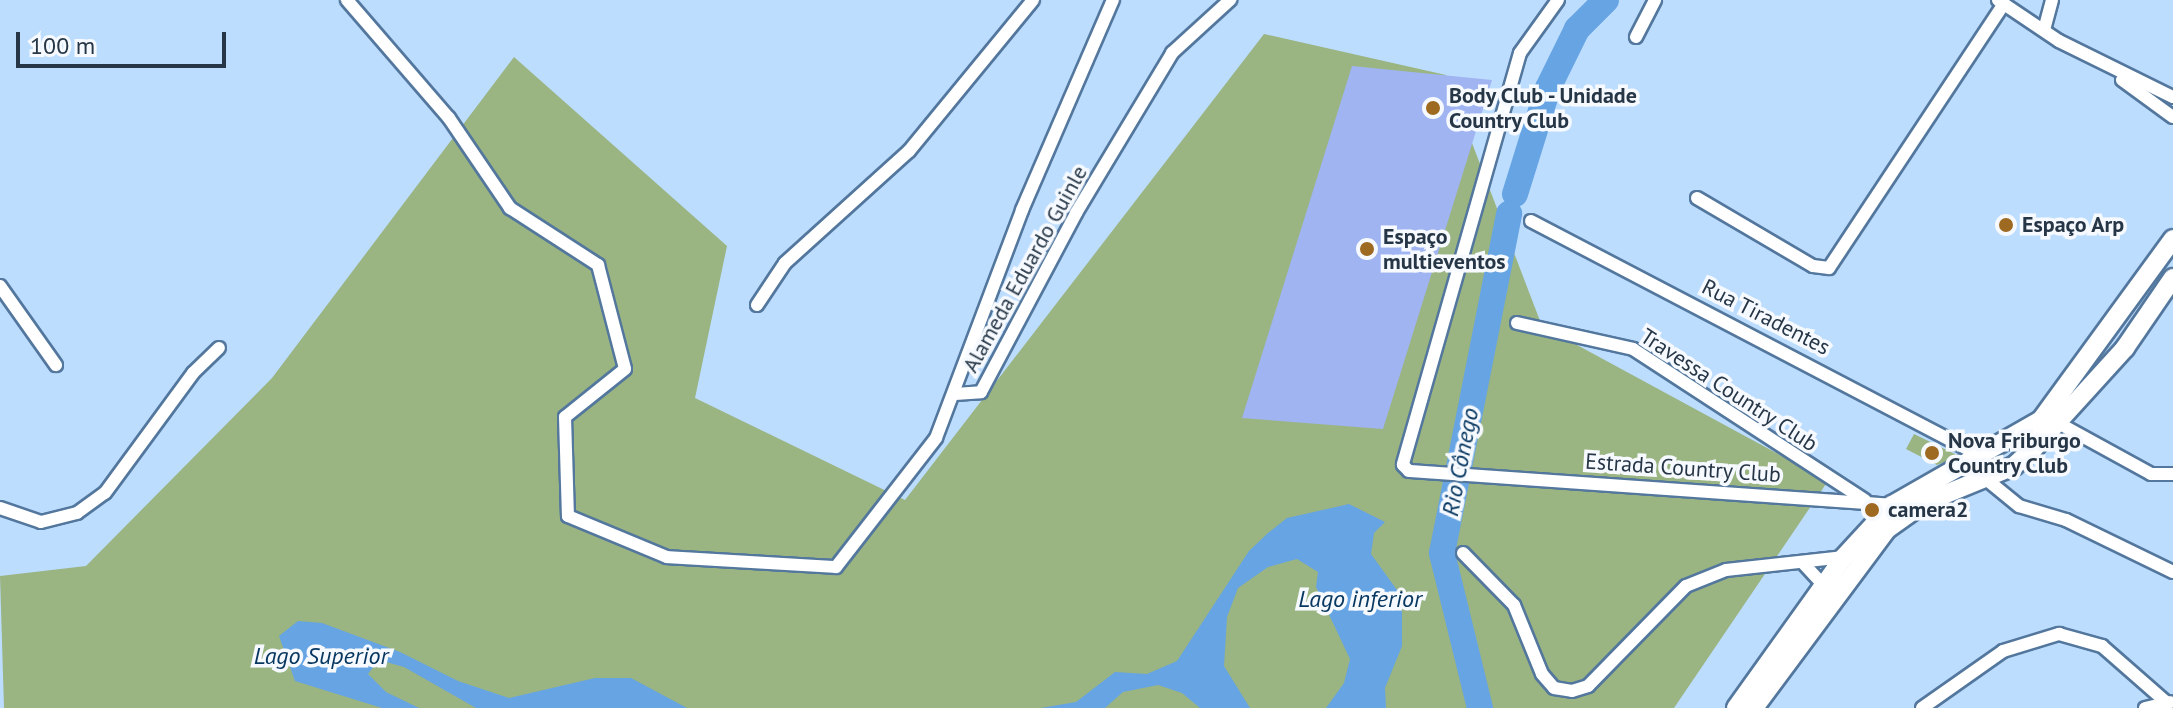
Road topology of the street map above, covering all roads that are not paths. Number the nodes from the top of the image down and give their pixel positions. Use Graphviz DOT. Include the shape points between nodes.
graph roads {
  1 [pos="347,0"];
  2 [pos="1033,0"];
  3 [pos="1113,0"];
  4 [pos="1230,0"];
  5 [pos="1558,0"];
  6 [pos="1655,0"];
  7 [pos="2052,0"];
  8 [pos="2001,2"];
  9 [pos="2044,30"];
  10 [pos="1636,37"];
  11 [pos="2097,61"];
  12 [pos="2173,97"];
  13 [pos="2173,117"];
  14 [pos="1697,198"];
  15 [pos="1531,221"];
  16 [pos="2173,239"];
  17 [pos="2173,278"];
  18 [pos="0,286"];
  19 [pos="757,305"];
  20 [pos="1517,323"];
  21 [pos="219,348"];
  22 [pos="56,365"];
  23 [pos="955,394"];
  24 [pos="2060,424"];
  25 [pos="1979,455"];
  26 [pos="2173,474"];
  27 [pos="1986,479"];
  28 [pos="1866,500"];
  29 [pos="1892,505"];
  30 [pos="0,508"];
  31 [pos="1463,553"];
  32 [pos="1844,557"];
  33 [pos="1802,562"];
  34 [pos="2173,572"];
  35 [pos="1824,586"];
  36 [pos="2170,702"];
  37 [pos="1736,708"];
  38 [pos="1754,708"];
  39 [pos="1922,708"];
  40 [pos="2145,708"];
  1 -- 23 [label="street, Alameda Eduardo Guinle" via="449,118 510,208 598,265 625,369 565,417 568,516 667,557 836,567 929,451"];
  2 -- 19 [label="street" via="909,151 785,263"];
  3 -- 23 [label="street" via="1022,210"];
  4 -- 23 [label="street, Alameda Eduardo Guinle" via="1172,53 1076,213 981,392"];
  5 -- 28 [label="street, Estrada Country Club" via="1520,53 1402,455 1409,471"];
  6 -- 10 [label="street"];
  7 -- 9 [label="street"];
  8 -- 9 [label="street"];
  8 -- 14 [label="street" via="1829,268 1813,266"];
  9 -- 11 [label="street"];
  11 -- 12 [label="street"];
  11 -- 13 [label="street"];
  15 -- 25 [label="street, Rua Tiradentes"];
  16 -- 25 [label="main road" via="2041,420"];
  17 -- 24 [label="main road" via="2125,348"];
  18 -- 22 [label="street"];
  20 -- 28 [label="street, Travessa Country Club" via="1633,349"];
  21 -- 30 [label="street" via="193,373 105,493 77,513 41,522"];
  24 -- 26 [label="street" via="2151,474"];
  24 -- 27 [label="main road" via="2014,466"];
  25 -- 29 [label="main road"];
  27 -- 34 [label="street" via="2019,506 2066,520"];
  27 -- 38 [label="main road" via="1924,503 1886,530"];
  28 -- 29 [label="street, Estrada Country Club"];
  29 -- 32 [label="main road"];
  31 -- 33 [label="street" via="1514,605 1542,674 1554,688 1572,691 1588,686 1686,586 1726,570"];
  32 -- 33 [label="street"];
  32 -- 35 [label="main road"];
  33 -- 35 [label="street"];
  35 -- 37 [label="main road"];
  36 -- 39 [label="street" via="2102,646 2059,634 2003,651"];
  36 -- 40 [label="street"];
}
